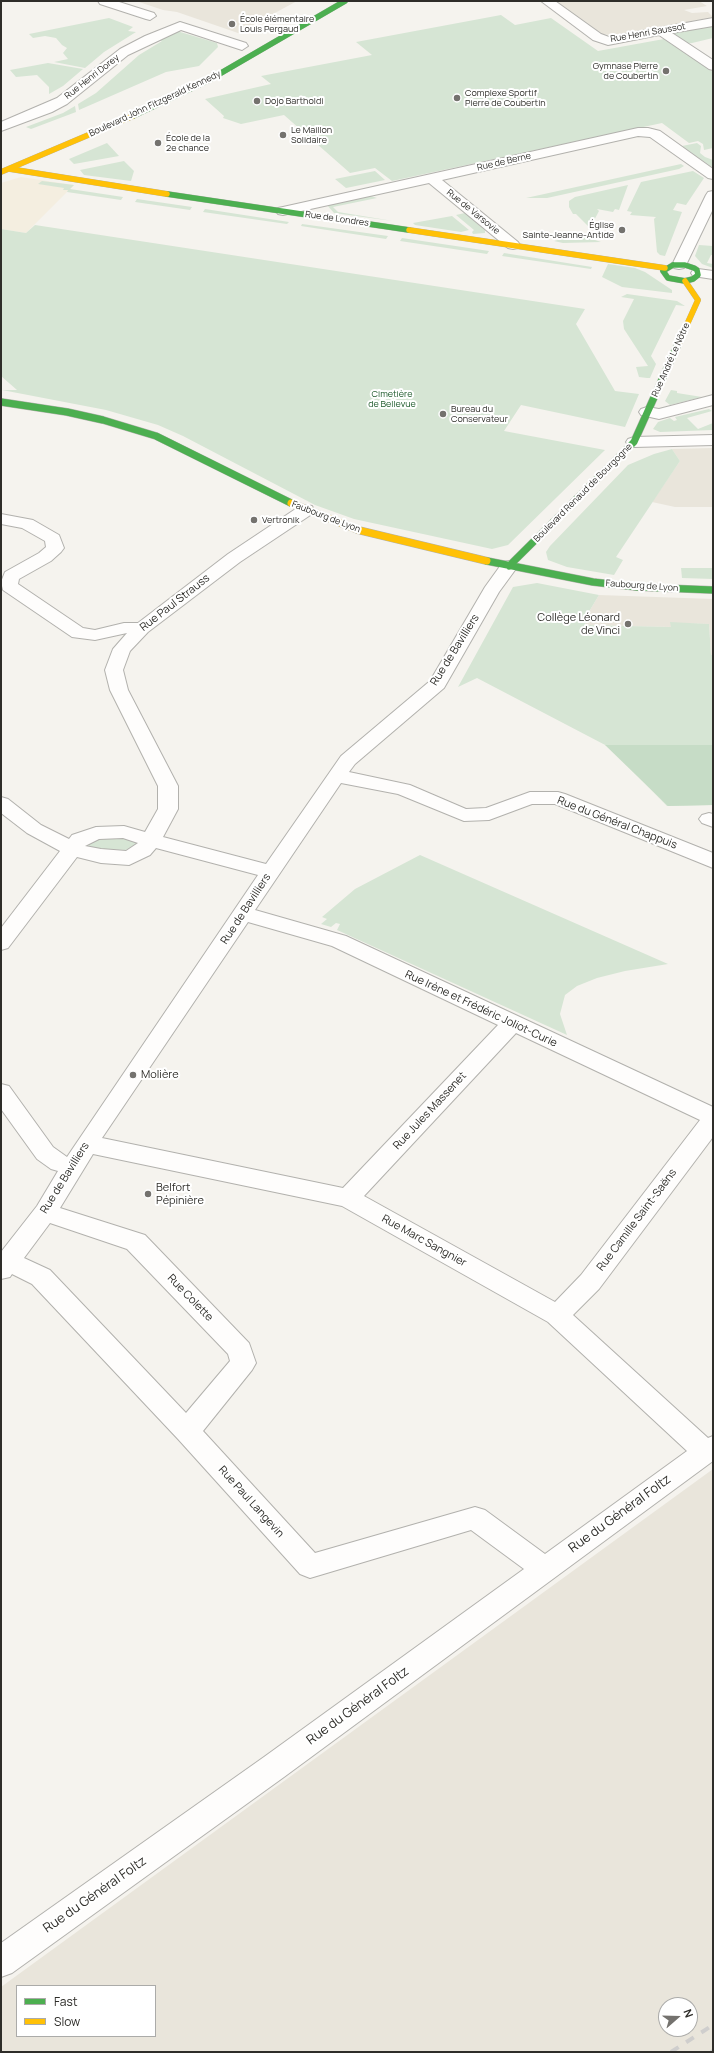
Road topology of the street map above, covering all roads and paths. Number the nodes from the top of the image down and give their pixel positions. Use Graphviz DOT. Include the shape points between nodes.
graph roads {
  1 [pos="104,1"];
  2 [pos="345,1"];
  3 [pos="547,1"];
  4 [pos="150,16"];
  5 [pos="713,22"];
  6 [pos="661,31"];
  7 [pos="245,44"];
  8 [pos="232,54"];
  9 [pos="221,61"];
  10 [pos="713,66"];
  11 [pos="2,126"];
  12 [pos="3,168"];
  13 [pos="713,175"];
  14 [pos="432,178"];
  15 [pos="713,195"];
  16 [pos="283,211"];
  17 [pos="514,245"];
  18 [pos="679,264"];
  19 [pos="665,268"];
  20 [pos="698,273"];
  21 [pos="713,275"];
  22 [pos="685,281"];
  23 [pos="713,400"];
  24 [pos="1,402"];
  25 [pos="647,412"];
  26 [pos="713,440"];
  27 [pos="634,442"];
  28 [pos="306,510"];
  29 [pos="1,519"];
  30 [pos="510,566"];
  31 [pos="713,590"];
  32 [pos="142,628"];
  33 [pos="336,776"];
  34 [pos="1,803"];
  35 [pos="151,840"];
  36 [pos="72,849"];
  37 [pos="713,861"];
  38 [pos="270,872"];
  39 [pos="244,914"];
  40 [pos="1,943"];
  41 [pos="512,1024"];
  42 [pos="1,1092"];
  43 [pos="713,1115"];
  44 [pos="713,1120"];
  45 [pos="87,1144"];
  46 [pos="73,1167"];
  47 [pos="348,1198"];
  48 [pos="45,1212"];
  49 [pos="4,1266"];
  50 [pos="557,1316"];
  51 [pos="187,1431"];
  52 [pos="709,1450"];
  53 [pos="544,1569"];
  54 [pos="1,1962"];
  1 -- 4 [label="street"];
  2 -- 12 [label="street, Boulevard John Fitzgerald Kennedy" via="209,80 107,128"];
  3 -- 6 [label="street, Rue Henri Saussot" via="603,40 619,40"];
  5 -- 6 [label="street, Rue Henri Saussot"];
  6 -- 10 [label="street"];
  7 -- 8 [label="street"];
  7 -- 11 [label="street, Rue Henri Dorey" via="180,26 124,52 62,101"];
  9 -- 12 [label="street, Boulevard John Fitzgerald Kennedy" via="201,77"];
  12 -- 16 [label="street, Rue de Londres"];
  13 -- 14 [label="street, Rue de Berne" via="655,134 638,132"];
  14 -- 16 [label="street, Rue de Berne"];
  14 -- 17 [label="street, Rue de Varsovie"];
  15 -- 18 [label="street"];
  16 -- 17 [label="street, Rue de Londres"];
  17 -- 19 [label="street, Rue de Londres"];
  18 -- 19 [label="street"];
  18 -- 20 [label="street" via="694,268"];
  19 -- 22 [label="street" via="663,273 668,278"];
  20 -- 21 [label="street"];
  20 -- 22 [label="street" via="696,277"];
  22 -- 25 [label="street, Rue André Le Nôtre" via="698,300"];
  23 -- 25 [label="street" via="659,414"];
  24 -- 28 [label="street, Faubourg de Lyon" via="67,412 133,428 186,450"];
  25 -- 27 [label="street, Rue André Le Nôtre"];
  26 -- 27 [label="street, Boulevard Renaud de Bourgogne"];
  27 -- 30 [label="street, Boulevard Renaud de Bourgogne"];
  28 -- 30 [label="street, Faubourg de Lyon" via="358,530"];
  28 -- 32 [label="street, Rue Paul Strauss" via="234,558"];
  29 -- 32 [label="street" via="27,524 53,539 55,548 45,557 11,576 10,586 78,633 95,635 124,628"];
  30 -- 31 [label="street, Faubourg de Lyon" via="599,583"];
  30 -- 33 [label="street, Rue de Bavilliers" via="491,591 437,684 348,760"];
  32 -- 35 [label="street, Rue Paul Strauss" via="122,649 114,670 119,690 168,786 168,809"];
  33 -- 37 [label="street, Rue du Général Chappuis" via="403,789 464,815 489,814 530,798 558,798"];
  33 -- 38 [label="street, Rue de Bavilliers"];
  34 -- 36 [label="street" via="34,829"];
  35 -- 36 [label="street" via="124,832 96,833 79,840"];
  35 -- 38 [label="street"];
  36 -- 40 [label="street"];
  38 -- 39 [label="street, Rue de Bavilliers"];
  39 -- 41 [label="street, Rue Irène et Frédéric Joliot-Curie" via="339,941"];
  39 -- 45 [label="street, Rue de Bavilliers"];
  41 -- 43 [label="street, Rue Irène et Frédéric Joliot-Curie"];
  41 -- 47 [label="street, Rue Jules Massenet"];
  42 -- 46 [label="street" via="45,1153 59,1163"];
  44 -- 50 [label="street, Rue Camille Saint-Saëns" via="590,1282"];
  45 -- 46 [label="street, Rue de Bavilliers"];
  45 -- 47 [label="street, Rue Marc Sangnier"];
  46 -- 48 [label="street, Rue de Bavilliers"];
  47 -- 50 [label="street, Rue Marc Sangnier"];
  48 -- 49 [label="street, Rue de Bavilliers"];
  48 -- 51 [label="street, Rue Colette" via="136,1242 240,1350 244,1363"];
  49 -- 51 [label="street, Rue Paul Langevin" via="41,1277"];
  50 -- 52 [label="street, Rue Marc Sangnier"];
  51 -- 53 [label="street, Rue Paul Langevin" via="310,1566 475,1518"];
  52 -- 53 [label="street, Rue du Général Foltz"];
  53 -- 54 [label="street, Rue du Général Foltz" via="274,1768"];
}
